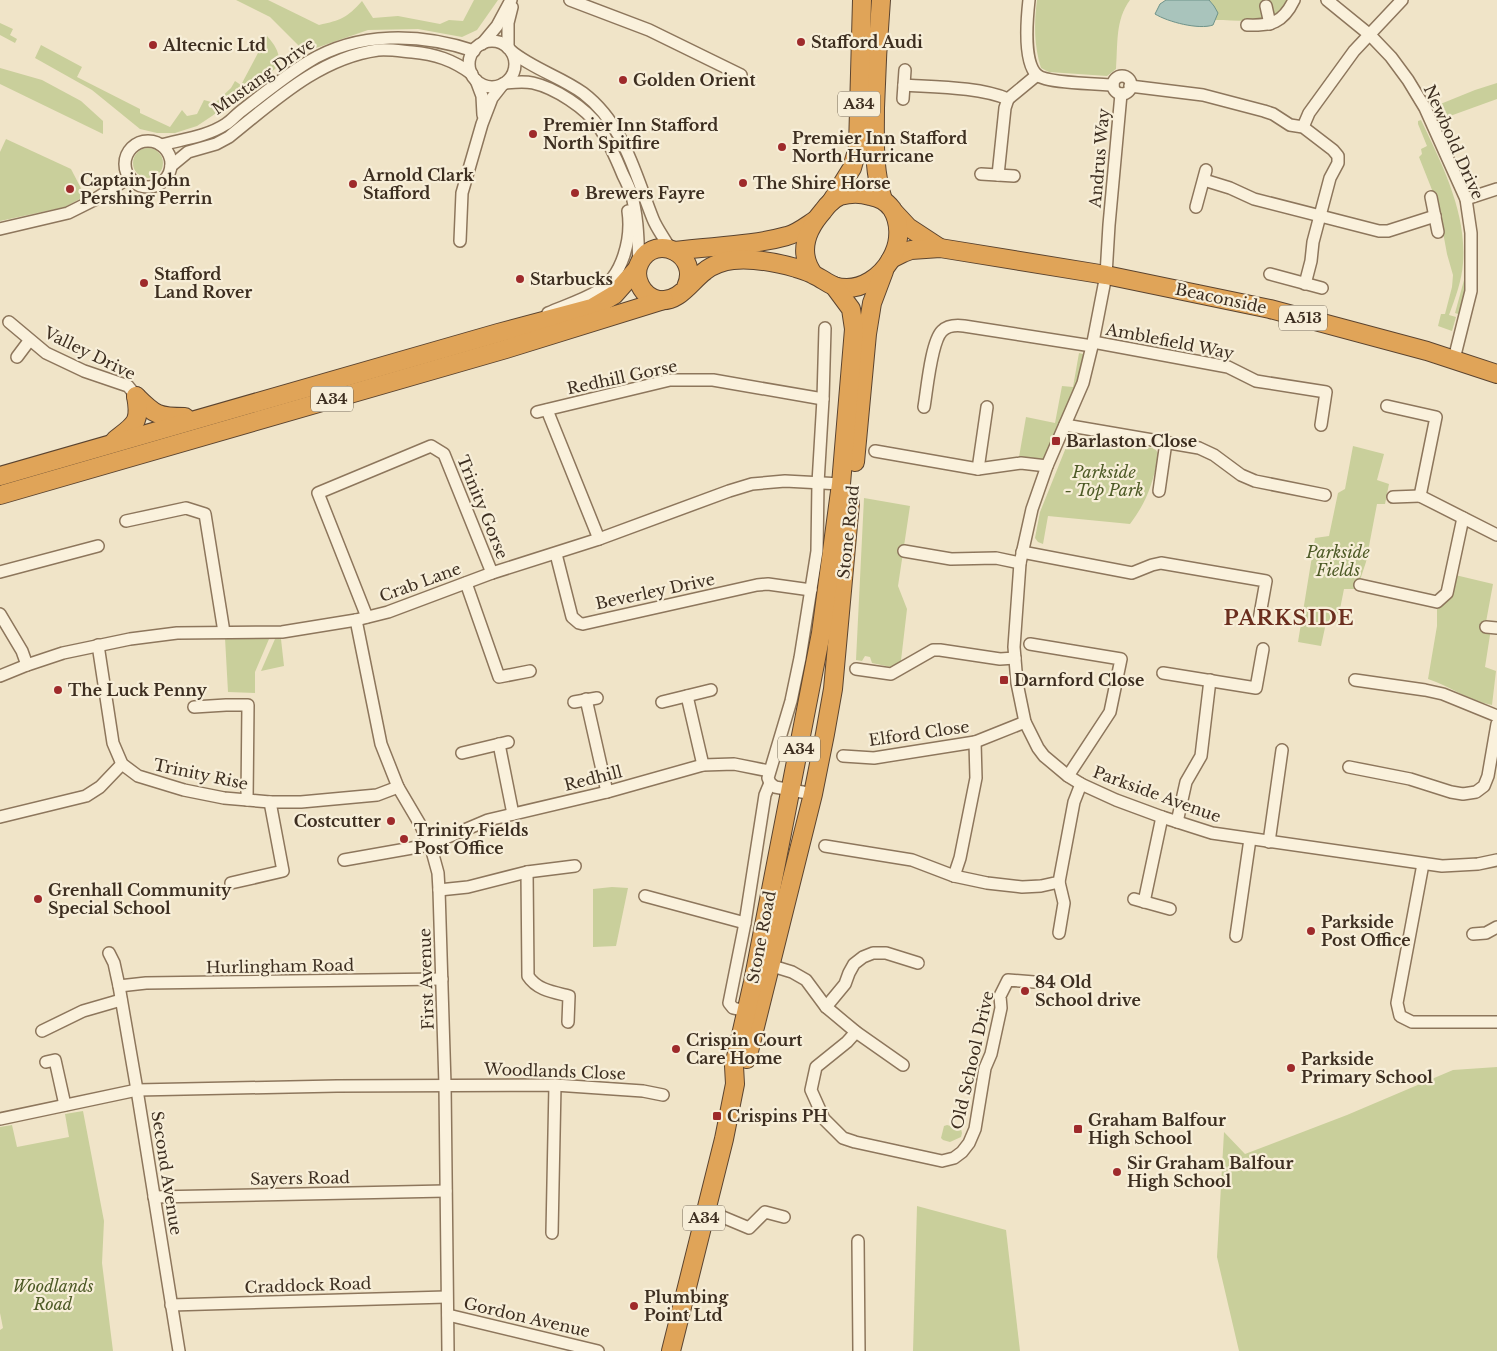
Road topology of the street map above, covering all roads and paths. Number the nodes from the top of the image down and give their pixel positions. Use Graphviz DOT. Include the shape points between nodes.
graph roads {
  1 [pos="513,0"];
  2 [pos="570,0"];
  3 [pos="862,0"];
  4 [pos="881,0"];
  5 [pos="1029,0"];
  6 [pos="1294,0"];
  7 [pos="1327,0"];
  8 [pos="1402,0"];
  9 [pos="1266,6"];
  10 [pos="1270,24"];
  11 [pos="1247,26"];
  12 [pos="1370,35"];
  13 [pos="478,48"];
  14 [pos="509,50"];
  15 [pos="905,70"];
  16 [pos="741,75"];
  17 [pos="1037,75"];
  18 [pos="474,77"];
  19 [pos="504,84"];
  20 [pos="904,85"];
  21 [pos="1121,89"];
  22 [pos="903,99"];
  23 [pos="1008,99"];
  24 [pos="482,124"];
  25 [pos="1303,127"];
  26 [pos="161,145"];
  27 [pos="171,166"];
  28 [pos="981,174"];
  29 [pos="998,175"];
  30 [pos="624,176"];
  31 [pos="1014,176"];
  32 [pos="130,178"];
  33 [pos="1497,189"];
  34 [pos="1431,197"];
  35 [pos="1466,199"];
  36 [pos="831,202"];
  37 [pos="888,206"];
  38 [pos="1196,208"];
  39 [pos="1320,216"];
  40 [pos="1435,216"];
  41 [pos="814,222"];
  42 [pos="0,229"];
  43 [pos="1438,232"];
  44 [pos="460,241"];
  45 [pos="940,248"];
  46 [pos="673,250"];
  47 [pos="888,265"];
  48 [pos="638,267"];
  49 [pos="1270,274"];
  50 [pos="814,275"];
  51 [pos="1106,275"];
  52 [pos="1305,284"];
  53 [pos="834,286"];
  54 [pos="686,287"];
  55 [pos="1322,288"];
  56 [pos="664,300"];
  57 [pos="8,322"];
  58 [pos="824,328"];
  59 [pos="498,333"];
  60 [pos="29,341"];
  61 [pos="1092,344"];
  62 [pos="16,357"];
  63 [pos="1454,359"];
  64 [pos="1497,374"];
  65 [pos="1329,380"];
  66 [pos="1326,392"];
  67 [pos="136,396"];
  68 [pos="824,399"];
  69 [pos="928,402"];
  70 [pos="1387,406"];
  71 [pos="987,407"];
  72 [pos="207,417"];
  73 [pos="1065,425"];
  74 [pos="1321,425"];
  75 [pos="1166,442"];
  76 [pos="113,443"];
  77 [pos="875,451"];
  78 [pos="1047,466"];
  79 [pos="978,469"];
  80 [pos="0,476"];
  81 [pos="818,482"];
  82 [pos="841,484"];
  83 [pos="1159,491"];
  84 [pos="0,495"];
  85 [pos="1325,495"];
  86 [pos="1392,496"];
  87 [pos="1420,496"];
  88 [pos="1462,518"];
  89 [pos="126,521"];
  90 [pos="1497,536"];
  91 [pos="599,539"];
  92 [pos="98,546"];
  93 [pos="904,551"];
  94 [pos="556,554"];
  95 [pos="1021,557"];
  96 [pos="0,572"];
  97 [pos="492,573"];
  98 [pos="466,583"];
  99 [pos="1360,585"];
  100 [pos="811,590"];
  101 [pos="0,614"];
  102 [pos="362,618"];
  103 [pos="1259,620"];
  104 [pos="224,632"];
  105 [pos="1030,644"];
  106 [pos="98,645"];
  107 [pos="1262,649"];
  108 [pos="1015,658"];
  109 [pos="27,665"];
  110 [pos="856,670"];
  111 [pos="530,671"];
  112 [pos="1163,672"];
  113 [pos="0,676"];
  114 [pos="1210,680"];
  115 [pos="1355,680"];
  116 [pos="711,690"];
  117 [pos="687,696"];
  118 [pos="574,702"];
  119 [pos="662,702"];
  120 [pos="194,708"];
  121 [pos="1497,716"];
  122 [pos="1025,722"];
  123 [pos="1497,724"];
  124 [pos="975,742"];
  125 [pos="1282,750"];
  126 [pos="462,753"];
  127 [pos="844,756"];
  128 [pos="122,764"];
  129 [pos="703,765"];
  130 [pos="1349,767"];
  131 [pos="769,771"];
  132 [pos="1068,776"];
  133 [pos="770,783"];
  134 [pos="1081,784"];
  135 [pos="398,787"];
  136 [pos="791,789"];
  137 [pos="607,792"];
  138 [pos="813,794"];
  139 [pos="246,800"];
  140 [pos="270,802"];
  141 [pos="513,814"];
  142 [pos="0,817"];
  143 [pos="1162,817"];
  144 [pos="1177,822"];
  145 [pos="1250,839"];
  146 [pos="1269,842"];
  147 [pos="429,845"];
  148 [pos="824,846"];
  149 [pos="344,860"];
  150 [pos="1496,861"];
  151 [pos="1423,864"];
  152 [pos="575,866"];
  153 [pos="527,872"];
  154 [pos="954,876"];
  155 [pos="1059,882"];
  156 [pos="231,883"];
  157 [pos="440,890"];
  158 [pos="645,896"];
  159 [pos="1170,908"];
  160 [pos="744,923"];
  161 [pos="1497,927"];
  162 [pos="1059,933"];
  163 [pos="1473,934"];
  164 [pos="1236,936"];
  165 [pos="110,953"];
  166 [pos="764,963"];
  167 [pos="918,963"];
  168 [pos="442,979"];
  169 [pos="1034,982"];
  170 [pos="119,986"];
  171 [pos="121,1000"];
  172 [pos="826,1007"];
  173 [pos="746,1011"];
  174 [pos="568,1022"];
  175 [pos="1497,1022"];
  176 [pos="42,1031"];
  177 [pos="856,1032"];
  178 [pos="46,1062"];
  179 [pos="903,1065"];
  180 [pos="735,1084"];
  181 [pos="446,1085"];
  182 [pos="556,1085"];
  183 [pos="137,1090"];
  184 [pos="663,1095"];
  185 [pos="65,1105"];
  186 [pos="1,1115"];
  187 [pos="446,1191"];
  188 [pos="154,1197"];
  189 [pos="706,1210"];
  190 [pos="784,1218"];
  191 [pos="552,1232"];
  192 [pos="858,1241"];
  193 [pos="446,1297"];
  194 [pos="171,1305"];
  195 [pos="448,1315"];
  196 [pos="179,1351"];
  197 [pos="448,1351"];
  198 [pos="598,1351"];
  199 [pos="671,1351"];
  200 [pos="859,1351"];
  1 -- 13 [label="street"];
  1 -- 14 [label="street" via="508,23"];
  2 -- 16 [label="street" via="649,30"];
  3 -- 36 [label="highway, A34" via="858,147 852,168"];
  4 -- 37 [label="highway, A34" via="874,156 876,174"];
  5 -- 17 [label="street" via="1028,52"];
  6 -- 10 [label="street" via="1283,18"];
  7 -- 12 [label="street, Newbold Drive"];
  8 -- 12 [label="street"];
  9 -- 10 [label="street"];
  10 -- 11 [label="street"];
  12 -- 25 [label="street" via="1354,51 1309,113"];
  12 -- 35 [label="street, Newbold Drive" via="1391,57 1421,101"];
  13 -- 14 [label="street" via="497,42"];
  13 -- 18 [label="street" via="470,62"];
  13 -- 26 [label="street, Mustang Drive" via="404,37 379,38 331,50 308,62 225,125 198,137"];
  14 -- 19 [label="street" via="515,66"];
  14 -- 46 [label="street" via="528,64 567,83 601,109 630,156 654,221"];
  15 -- 20 [label="street"];
  17 -- 21 [label="street" via="1049,80"];
  17 -- 23 [label="street"];
  18 -- 19 [label="street" via="488,86"];
  18 -- 24 [label="street" via="484,108"];
  18 -- 27 [label="street, Mustang Drive" via="446,58 428,54 379,50 360,54 330,64 300,81 229,137 188,152"];
  19 -- 24 [label="street" via="492,98"];
  19 -- 30 [label="street" via="520,81 538,85 563,96 581,109 607,140"];
  20 -- 22 [label="street"];
  20 -- 23 [label="street" via="979,91"];
  21 -- 25 [label="street" via="1214,98 1264,111 1290,125"];
  21 -- 51 [label="street, Andrus Way" via="1104,225"];
  23 -- 29 [label="street"];
  24 -- 44 [label="street" via="462,193"];
  25 -- 39 [label="street" via="1338,156"];
  26 -- 27 [label="street" via="168,151"];
  26 -- 32 [label="street" via="146,141 131,149 126,159"];
  27 -- 32 [label="street" via="168,175 150,187 138,185"];
  28 -- 29 [label="street"];
  29 -- 31 [label="street"];
  30 -- 48 [label="street" via="631,192 637,225"];
  30 -- 59 [label="street" via="630,223 624,255 611,278 598,291"];
  32 -- 42 [label="street" via="68,213"];
  33 -- 35 [label="street"];
  34 -- 40 [label="street"];
  35 -- 63 [label="street, Newbold Drive" via="1471,233 1471,291"];
  36 -- 37 [label="highway" via="840,196 858,194"];
  36 -- 41 [label="highway"];
  37 -- 45 [label="highway, Beaconside / A513" via="908,227"];
  37 -- 47 [label="highway" via="898,226 898,239"];
  38 -- 39 [label="street" via="1205,175 1254,198"];
  39 -- 40 [label="street" via="1379,231"];
  39 -- 52 [label="street"];
  40 -- 43 [label="street"];
  41 -- 46 [label="highway" via="788,236 739,245"];
  41 -- 50 [label="highway" via="807,234 805,253"];
  45 -- 47 [label="highway, Beaconside / A513" via="911,250"];
  45 -- 51 [label="highway, Beaconside / A513"];
  46 -- 48 [label="highway" via="660,248 651,251"];
  46 -- 54 [label="highway" via="684,258 688,267"];
  47 -- 53 [label="highway" via="875,278 859,286"];
  47 -- 138 [label="highway, Stone Road / A34" via="872,303 833,689"];
  48 -- 56 [label="highway" via="641,288 651,297"];
  48 -- 59 [label="highway, A34" via="614,295 592,308"];
  49 -- 52 [label="street"];
  50 -- 53 [label="highway"];
  50 -- 54 [label="highway" via="764,260 730,260 706,269"];
  51 -- 61 [label="street, Parkside Avenue"];
  51 -- 63 [label="highway, Beaconside / A513" via="1270,308"];
  52 -- 55 [label="street"];
  53 -- 82 [label="highway, Stone Road / A34" via="846,300 853,317"];
  54 -- 56 [label="highway" via="673,299"];
  56 -- 84 [label="highway, A34"];
  57 -- 60 [label="street, Valley Drive"];
  58 -- 68 [label="street, Stone Road"];
  59 -- 72 [label="highway, A34"];
  60 -- 62 [label="street, Valley Drive"];
  60 -- 67 [label="street, Valley Drive" via="84,371 128,386"];
  61 -- 66 [label="street, Amblefield Way" via="1228,366 1256,381"];
  61 -- 69 [label="street, Amblefield Way" via="964,326 948,327 942,330 934,345"];
  61 -- 73 [label="street, Parkside Avenue" via="1083,383"];
  63 -- 64 [label="highway, Beaconside / A513"];
  65 -- 66 [label="street"];
  66 -- 74 [label="street"];
  67 -- 72 [label="highway" via="165,417"];
  67 -- 76 [label="highway" via="138,410 135,422"];
  68 -- 81 [label="street, Stone Road"];
  68 -- 91 [label="street, Redhill Gorse" via="713,380 687,379 670,380 542,411"];
  70 -- 87 [label="street" via="1436,417"];
  71 -- 79 [label="street"];
  72 -- 76 [label="highway, A34"];
  73 -- 75 [label="street"];
  73 -- 78 [label="street, Parkside Avenue"];
  75 -- 83 [label="street"];
  75 -- 85 [label="street" via="1199,448 1255,481"];
  76 -- 80 [label="highway, A34"];
  77 -- 79 [label="street"];
  78 -- 79 [label="street" via="1021,463"];
  78 -- 95 [label="street, Parkside Avenue" via="1032,509"];
  81 -- 82 [label="street, Crab Lane"];
  81 -- 91 [label="street, Crab Lane" via="752,484"];
  81 -- 100 [label="street, Stone Road" via="817,552"];
  82 -- 136 [label="highway, Stone Road / A34" via="822,633"];
  86 -- 87 [label="street"];
  87 -- 88 [label="street"];
  88 -- 90 [label="street"];
  88 -- 99 [label="street" via="1447,593 1437,602"];
  89 -- 104 [label="street" via="186,508 205,514"];
  91 -- 94 [label="street, Crab Lane"];
  92 -- 96 [label="street"];
  93 -- 95 [label="street" via="951,559"];
  94 -- 97 [label="street, Crab Lane"];
  94 -- 100 [label="street, Beverley Drive" via="572,617 583,624 757,585"];
  95 -- 103 [label="street" via="1132,573 1161,563 1266,581"];
  95 -- 108 [label="street, Parkside Avenue"];
  97 -- 98 [label="street, Crab Lane"];
  97 -- 102 [label="street, Trinity Gorse" via="444,454 431,446 318,493"];
  98 -- 102 [label="street, Crab Lane" via="388,612"];
  98 -- 111 [label="street" via="499,677"];
  100 -- 131 [label="street, Stone Road" via="791,701"];
  101 -- 109 [label="street"];
  102 -- 104 [label="street, Crab Lane" via="282,632"];
  102 -- 135 [label="street, First Avenue" via="377,732"];
  104 -- 106 [label="street, Crab Lane" via="176,633"];
  105 -- 132 [label="street" via="1121,659 1110,712"];
  106 -- 109 [label="street, Crab Lane"];
  106 -- 128 [label="street" via="113,743"];
  107 -- 114 [label="street" via="1256,688"];
  108 -- 110 [label="street" via="933,650 891,674"];
  108 -- 122 [label="street, Parkside Avenue"];
  109 -- 113 [label="street, Crab Lane"];
  112 -- 114 [label="street"];
  114 -- 144 [label="street" via="1200,756 1186,782"];
  115 -- 121 [label="street" via="1443,694"];
  116 -- 117 [label="street"];
  117 -- 119 [label="street"];
  117 -- 129 [label="street"];
  118 -- 137 [label="street" via="592,698"];
  120 -- 139 [label="street" via="248,705"];
  122 -- 124 [label="street, Elford Close"];
  122 -- 132 [label="street, Parkside Avenue" via="1044,756"];
  123 -- 130 [label="street" via="1488,776 1484,786 1476,792 1451,792 1410,779"];
  124 -- 127 [label="street, Elford Close" via="874,758"];
  124 -- 154 [label="street" via="976,778"];
  125 -- 146 [label="street"];
  126 -- 141 [label="street" via="503,743"];
  128 -- 139 [label="street, Trinity Rise" via="151,781"];
  128 -- 142 [label="street" via="100,788 86,796"];
  129 -- 131 [label="street, Redhill" via="734,764"];
  129 -- 137 [label="street, Redhill"];
  131 -- 133 [label="street, Stone Road"];
  132 -- 134 [label="street, Parkside Avenue"];
  133 -- 136 [label="street"];
  133 -- 160 [label="street" via="765,794"];
  134 -- 143 [label="street, Parkside Avenue"];
  134 -- 155 [label="street" via="1074,802"];
  135 -- 140 [label="street, Trinity Rise" via="377,795"];
  135 -- 147 [label="street, First Avenue"];
  136 -- 138 [label="street"];
  136 -- 166 [label="highway, Stone Road / A34"];
  137 -- 141 [label="street, Redhill"];
  138 -- 166 [label="highway, Stone Road / A34"];
  139 -- 140 [label="street, Trinity Rise"];
  140 -- 156 [label="street" via="283,871"];
  141 -- 147 [label="street, Redhill" via="488,820"];
  143 -- 144 [label="street, Parkside Avenue"];
  143 -- 159 [label="street" via="1139,901"];
  144 -- 145 [label="street, Parkside Avenue" via="1212,833"];
  145 -- 146 [label="street, Parkside Avenue"];
  145 -- 164 [label="street"];
  146 -- 151 [label="street, Parkside Avenue"];
  147 -- 149 [label="street, Redhill"];
  147 -- 157 [label="street, First Avenue"];
  148 -- 154 [label="street" via="912,860"];
  150 -- 151 [label="street, Parkside Avenue" via="1442,866"];
  151 -- 175 [label="street" via="1397,1003 1400,1016 1412,1022"];
  152 -- 153 [label="street"];
  153 -- 157 [label="street" via="468,887"];
  153 -- 174 [label="street" via="528,976 540,988 569,996"];
  154 -- 155 [label="street" via="1022,887"];
  155 -- 162 [label="street" via="1064,903"];
  157 -- 168 [label="street, First Avenue"];
  158 -- 160 [label="street"];
  160 -- 173 [label="street" via="729,1003 733,1008"];
  161 -- 163 [label="street" via="1486,933"];
  165 -- 170 [label="street, Second Avenue"];
  166 -- 172 [label="street" via="806,980"];
  166 -- 173 [label="highway, Stone Road / A34"];
  166 -- 180 [label="highway, Stone Road / A34" via="744,1068"];
  167 -- 172 [label="street" via="886,953 866,956 854,964 845,984"];
  168 -- 170 [label="street, Hurlingham Road"];
  168 -- 181 [label="street, First Avenue"];
  169 -- 177 [label="street, Old School Drive" via="1008,980 1000,996 1001,1008 985,1068 975,1130 969,1143 954,1158 942,1161 855,1142 843,1138 824,1119 811,1090 816,1067"];
  170 -- 171 [label="street, Second Avenue"];
  171 -- 176 [label="street" via="83,1011"];
  171 -- 183 [label="street, Second Avenue"];
  172 -- 177 [label="street"];
  173 -- 180 [label="highway, Stone Road / A34" via="734,1066"];
  177 -- 179 [label="street"];
  178 -- 185 [label="street" via="54,1060"];
  180 -- 189 [label="highway, Stone Road / A34"];
  181 -- 182 [label="street, Woodlands Close"];
  181 -- 183 [label="street"];
  181 -- 187 [label="street, First Avenue"];
  182 -- 184 [label="street, Woodlands Close"];
  182 -- 191 [label="street"];
  183 -- 185 [label="street"];
  183 -- 188 [label="street, Second Avenue"];
  185 -- 186 [label="street"];
  187 -- 188 [label="street, Sayers Road"];
  187 -- 193 [label="street, First Avenue"];
  188 -- 194 [label="street, Second Avenue"];
  189 -- 190 [label="street" via="749,1228 765,1212"];
  189 -- 199 [label="highway, Stone Road / A34"];
  192 -- 200 [label="street"];
  193 -- 194 [label="street, Craddock Road"];
  193 -- 195 [label="street, First Avenue"];
  194 -- 196 [label="street, Second Avenue"];
  195 -- 197 [label="street, First Avenue"];
  195 -- 198 [label="street, Gordon Avenue"];
}
